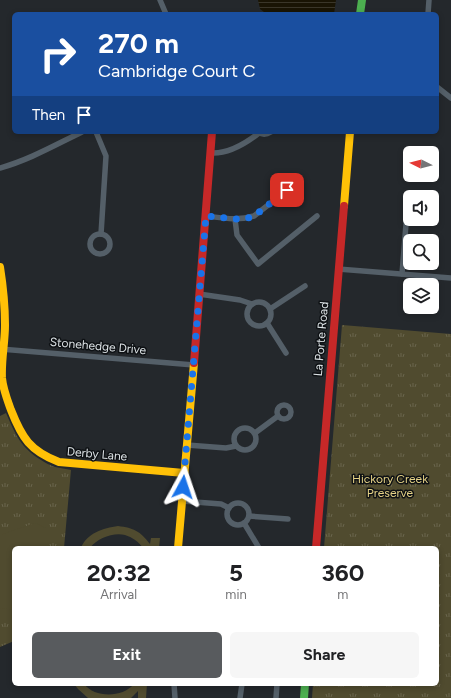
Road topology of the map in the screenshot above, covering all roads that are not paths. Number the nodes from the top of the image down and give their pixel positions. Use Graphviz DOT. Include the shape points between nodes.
graph roads {
  1 [pos="160,0"];
  2 [pos="362,0"];
  3 [pos="429,0"];
  4 [pos="165,12"];
  5 [pos="360,12"];
  6 [pos="428,12"];
  7 [pos="439,89"];
  8 [pos="451,98"];
  9 [pos="78,134"];
  10 [pos="97,134"];
  11 [pos="212,134"];
  12 [pos="257,134"];
  13 [pos="350,134"];
  14 [pos="211,153"];
  15 [pos="0,168"];
  16 [pos="299,181"];
  17 [pos="206,216"];
  18 [pos="317,216"];
  19 [pos="235,219"];
  20 [pos="406,226"];
  21 [pos="101,234"];
  22 [pos="0,267"];
  23 [pos="338,269"];
  24 [pos="402,274"];
  25 [pos="451,278"];
  26 [pos="305,286"];
  27 [pos="199,294"];
  28 [pos="252,304"];
  29 [pos="270,309"];
  30 [pos="267,323"];
  31 [pos="2,350"];
  32 [pos="286,353"];
  33 [pos="194,365"];
  34 [pos="278,416"];
  35 [pos="255,433"];
  36 [pos="187,445"];
  37 [pos="236,446"];
  38 [pos="184,473"];
  39 [pos="182,501"];
  40 [pos="229,508"];
  41 [pos="249,516"];
  42 [pos="288,519"];
  43 [pos="244,523"];
  44 [pos="178,546"];
  45 [pos="258,546"];
  46 [pos="316,546"];
  47 [pos="174,686"];
  48 [pos="242,686"];
  49 [pos="277,686"];
  50 [pos="305,686"];
  51 [pos="175,698"];
  52 [pos="240,698"];
  53 [pos="276,698"];
  54 [pos="304,698"];
  1 -- 4 [label="street"];
  2 -- 5 [label="street"];
  3 -- 6 [label="street"];
  7 -- 8 [label="street"];
  9 -- 15 [label="street" via="30,158"];
  10 -- 21 [label="street" via="106,156"];
  11 -- 14 [label="street"];
  12 -- 14 [label="street" via="246,143 226,152"];
  13 -- 23 [label="street, La Porte Road"];
  14 -- 17 [label="street"];
  16 -- 19 [label="street" via="254,216"];
  17 -- 19 [label="street"];
  17 -- 27 [label="street"];
  18 -- 19 [label="street" via="258,264 237,235"];
  20 -- 24 [label="street"];
  22 -- 31 [label="street, Derby Lane" via="5,325"];
  23 -- 24 [label="street"];
  23 -- 46 [label="street, La Porte Road"];
  24 -- 25 [label="street"];
  26 -- 29 [label="street"];
  27 -- 28 [label="street"];
  27 -- 33 [label="street"];
  28 -- 29 [label="street" via="261,302"];
  28 -- 30 [label="street" via="248,312 250,321 258,326"];
  29 -- 30 [label="street" via="271,316"];
  30 -- 32 [label="street"];
  31 -- 33 [label="street, Stonehedge Drive"];
  31 -- 38 [label="street, Derby Lane" via="2,374 8,401 17,427 26,442 37,452 64,463"];
  33 -- 36 [label="street"];
  34 -- 35 [label="street"];
  35 -- 37 [label="street" via="256,442 252,449 247,451"];
  35 -- 37 [label="street" via="247,428 239,430 234,437"];
  36 -- 37 [label="street" via="226,448"];
  36 -- 38 [label="street"];
  38 -- 39 [label="street"];
  39 -- 40 [label="street" via="221,504"];
  39 -- 44 [label="street"];
  40 -- 41 [label="street" via="236,504 244,505"];
  40 -- 43 [label="street" via="229,521 236,525"];
  41 -- 42 [label="street"];
  41 -- 43 [label="street"];
  43 -- 45 [label="street"];
  47 -- 51 [label="street"];
  48 -- 52 [label="street"];
  49 -- 53 [label="street"];
  50 -- 54 [label="street"];
}
